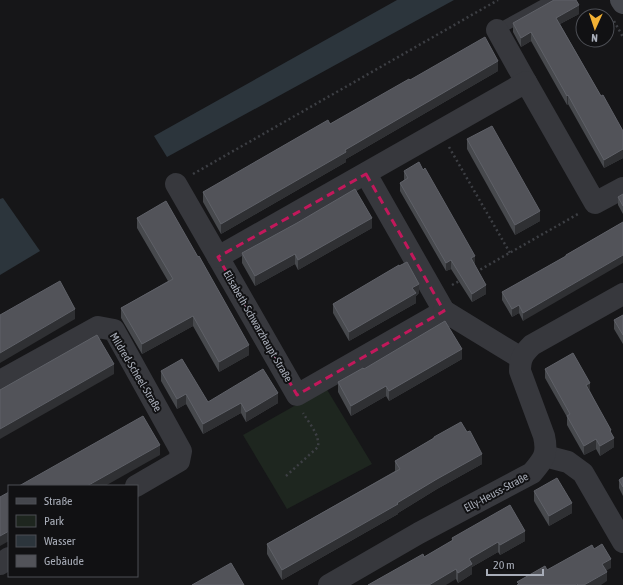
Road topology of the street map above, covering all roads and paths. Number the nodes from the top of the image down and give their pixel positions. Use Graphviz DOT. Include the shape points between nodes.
graph roads {
  1 [pos="498,0"];
  2 [pos="552,0"];
  3 [pos="621,0"];
  4 [pos="623,3"];
  5 [pos="497,30"];
  6 [pos="526,82"];
  7 [pos="441,131"];
  8 [pos="366,174"];
  9 [pos="176,184"];
  10 [pos="623,188"];
  11 [pos="596,203"];
  12 [pos="510,253"];
  13 [pos="218,257"];
  14 [pos="472,274"];
  15 [pos="466,277"];
  16 [pos="623,294"];
  17 [pos="440,303"];
  18 [pos="521,358"];
  19 [pos="0,381"];
  20 [pos="297,395"];
  21 [pos="545,456"];
  22 [pos="286,476"];
  23 [pos="138,485"];
  24 [pos="623,542"];
  25 [pos="329,585"];
  1 -- 9 [label="path"];
  2 -- 5 [label="lane"];
  3 -- 4 [label="main road"];
  5 -- 6 [label="street"];
  6 -- 7 [label="street, Elisabeth-Schwarzhaupt-Straße"];
  6 -- 11 [label="street"];
  7 -- 8 [label="street, Elisabeth-Schwarzhaupt-Straße"];
  7 -- 12 [label="path"];
  8 -- 13 [label="street, Elisabeth-Schwarzhaupt-Straße"];
  8 -- 17 [label="street"];
  9 -- 13 [label="street"];
  10 -- 11 [label="street"];
  11 -- 12 [label="path"];
  12 -- 14 [label="path"];
  13 -- 20 [label="street, Elisabeth-Schwarzhaupt-Straße"];
  15 -- 17 [label="path"];
  16 -- 18 [label="street" via="532,345"];
  17 -- 18 [label="street"];
  17 -- 20 [label="street, Elisabeth-Schwarzhaupt-Straße"];
  18 -- 21 [label="street" via="520,371 544,436"];
  19 -- 23 [label="street, Mildred-Scheel-Straße" via="98,326 114,330 181,451 179,462"];
  20 -- 22 [label="path" via="298,404 319,442 318,446"];
  21 -- 24 [label="street" via="568,462 583,473"];
  21 -- 25 [label="street, Elly-Heuss-Straße" via="532,473 419,533"];
}
